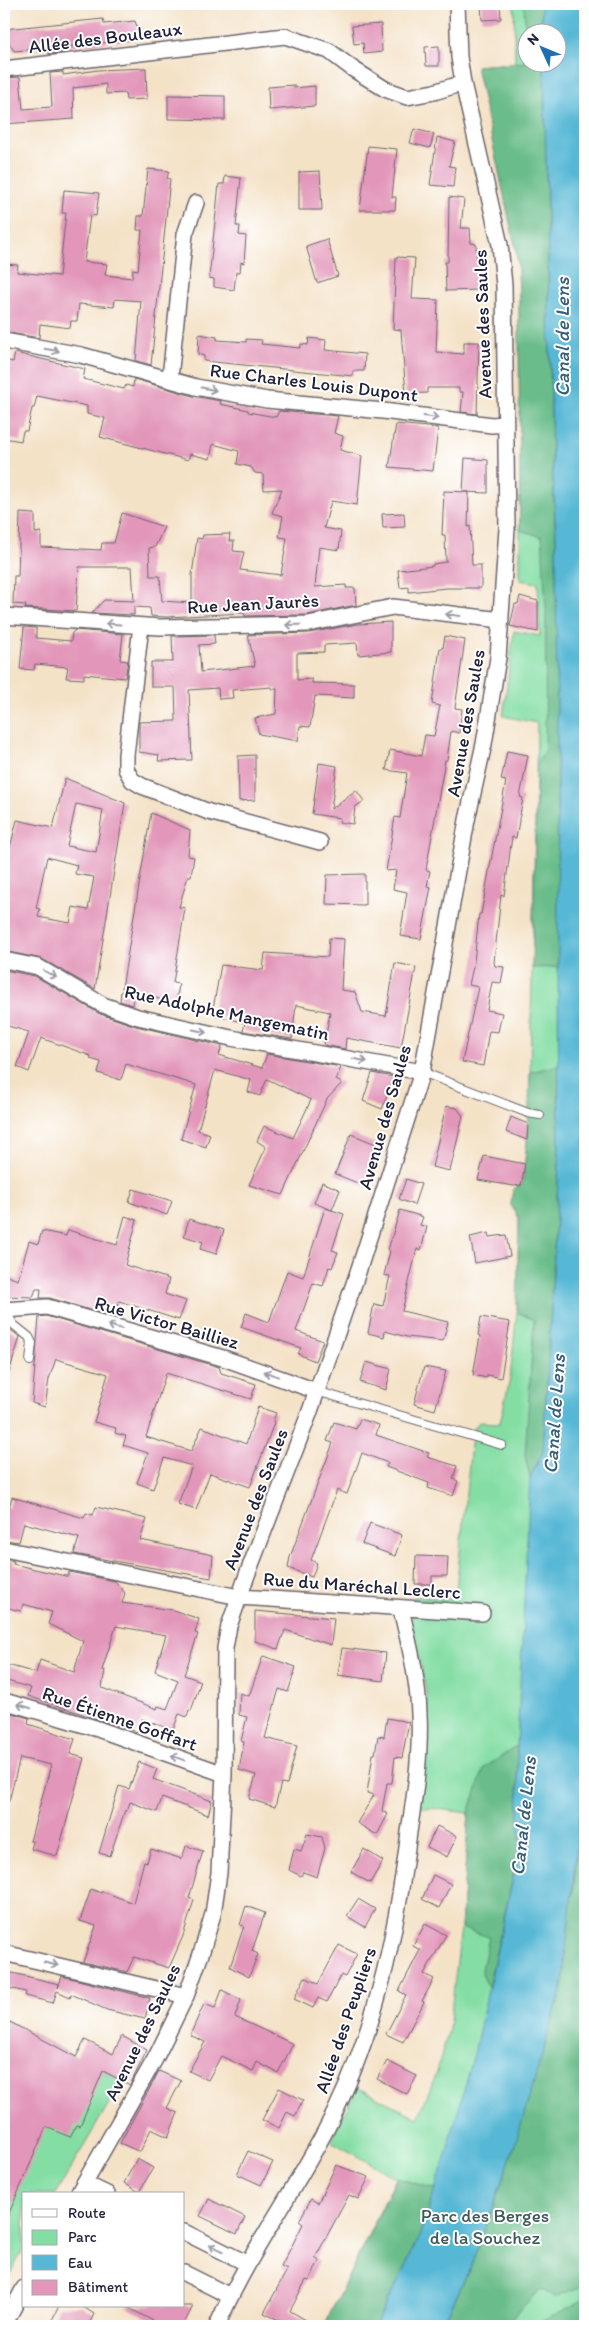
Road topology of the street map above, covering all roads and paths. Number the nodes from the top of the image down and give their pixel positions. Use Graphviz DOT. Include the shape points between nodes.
graph roads {
  1 [pos="457,4"];
  2 [pos="4,69"];
  3 [pos="463,83"];
  4 [pos="196,203"];
  5 [pos="4,341"];
  6 [pos="170,378"];
  7 [pos="505,424"];
  8 [pos="4,616"];
  9 [pos="502,620"];
  10 [pos="141,626"];
  11 [pos="320,842"];
  12 [pos="4,960"];
  13 [pos="422,1072"];
  14 [pos="540,1115"];
  15 [pos="4,1310"];
  16 [pos="30,1361"];
  17 [pos="316,1391"];
  18 [pos="502,1445"];
  19 [pos="4,1549"];
  20 [pos="239,1597"];
  21 [pos="401,1609"];
  22 [pos="482,1613"];
  23 [pos="4,1700"];
  24 [pos="224,1774"];
  25 [pos="4,1953"];
  26 [pos="186,1996"];
  27 [pos="81,2188"];
  28 [pos="98,2192"];
  29 [pos="185,2232"];
  30 [pos="248,2264"];
  31 [pos="185,2274"];
  32 [pos="22,2292"];
  33 [pos="230,2296"];
  34 [pos="4,2324"];
  35 [pos="217,2326"];
  1 -- 3 [label="street, Avenue des Saules"];
  2 -- 3 [label="street, Allée des Bouleaux" via="285,36 329,51 385,89 407,97"];
  3 -- 7 [label="street, Avenue des Saules" via="500,246 504,286"];
  4 -- 6 [label="street" via="185,234"];
  5 -- 6 [label="street, Rue Charles Louis Dupont, one-way" via="81,355"];
  6 -- 7 [label="street, Rue Charles Louis Dupont, one-way" via="196,387 267,400"];
  7 -- 9 [label="street, Avenue des Saules" via="507,529"];
  10 -- 8 [label="street, Rue Jean Jaurès, one-way"];
  9 -- 10 [label="street, Rue Jean Jaurès, one-way" via="393,607 308,624"];
  9 -- 13 [label="street, Avenue des Saules" via="484,744 467,820"];
  10 -- 11 [label="street" via="126,755 126,769 132,780 209,812"];
  12 -- 13 [label="street, Rue Adolphe Mangematin, one-way" via="38,967 103,1005 138,1017 231,1038"];
  13 -- 14 [label="lane"];
  13 -- 17 [label="street, Avenue des Saules"];
  15 -- 16 [label="lane, Rue Victor Bailliez" via="14,1325 29,1336 32,1343"];
  17 -- 15 [label="street, Rue Victor Bailliez, one-way" via="226,1358 47,1307"];
  17 -- 18 [label="lane"];
  17 -- 20 [label="street, Avenue des Saules"];
  19 -- 20 [label="street, Rue du Maréchal Leclerc"];
  20 -- 21 [label="street, Rue du Maréchal Leclerc"];
  20 -- 24 [label="street, Avenue des Saules" via="225,1648"];
  21 -- 22 [label="street, Rue du Maréchal Leclerc"];
  21 -- 30 [label="street, Allée des Peupliers" via="418,1692 418,1749 401,1894 390,1952 377,2000 344,2091 322,2138"];
  24 -- 23 [label="street, Rue Étienne Goffart, one-way"];
  24 -- 26 [label="street, Avenue des Saules" via="219,1873 213,1914"];
  25 -- 26 [label="street, one-way"];
  26 -- 27 [label="street, Avenue des Saules" via="155,2059"];
  27 -- 28 [label="street"];
  30 -- 29 [label="street, one-way"];
  30 -- 33 [label="street, Allée des Peupliers"];
  31 -- 33 [label="street"];
  32 -- 34 [label="street"];
  33 -- 35 [label="street, Allée des Peupliers"];
}
